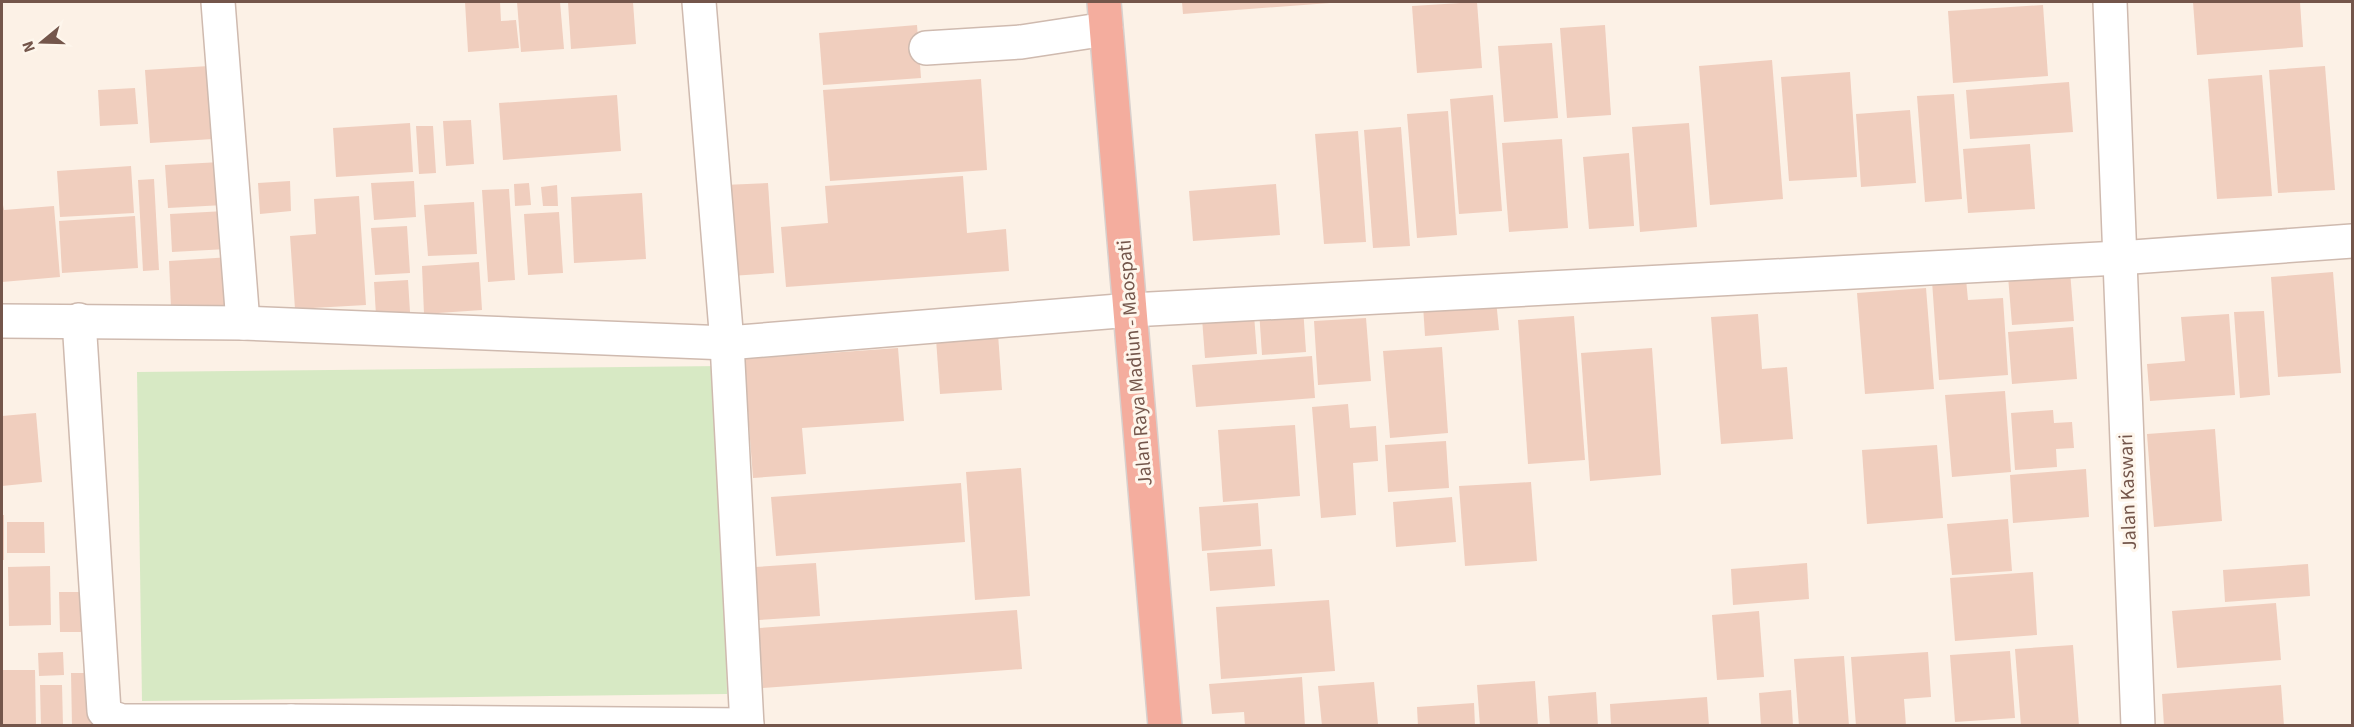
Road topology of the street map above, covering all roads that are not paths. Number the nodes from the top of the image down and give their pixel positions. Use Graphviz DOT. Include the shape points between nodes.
graph roads {
  1 [pos="218,2"];
  2 [pos="699,2"];
  3 [pos="2110,2"];
  4 [pos="1105,15"];
  5 [pos="926,48"];
  6 [pos="2352,241"];
  7 [pos="2119,258"];
  8 [pos="1131,310"];
  9 [pos="79,320"];
  10 [pos="2,321"];
  11 [pos="243,322"];
  12 [pos="727,343"];
  13 [pos="292,723"];
  14 [pos="747,725"];
  15 [pos="1165,726"];
  16 [pos="2138,726"];
  1 -- 11 [label="street"];
  2 -- 12 [label="street"];
  3 -- 7 [label="street, Jalan Kaswari"];
  4 -- 5 [label="street" via="1021,42"];
  4 -- 8 [label="highway, Jalan Raya Madiun - Maospati"];
  6 -- 7 [label="street"];
  7 -- 8 [label="street"];
  7 -- 16 [label="street, Jalan Kaswari"];
  8 -- 12 [label="street"];
  8 -- 15 [label="highway, Jalan Raya Madiun - Maospati"];
  9 -- 10 [label="street"];
  9 -- 11 [label="street"];
  9 -- 13 [label="street" via="104,711 122,721"];
  11 -- 12 [label="street"];
  12 -- 14 [label="street"];
  13 -- 14 [label="street"];
}
